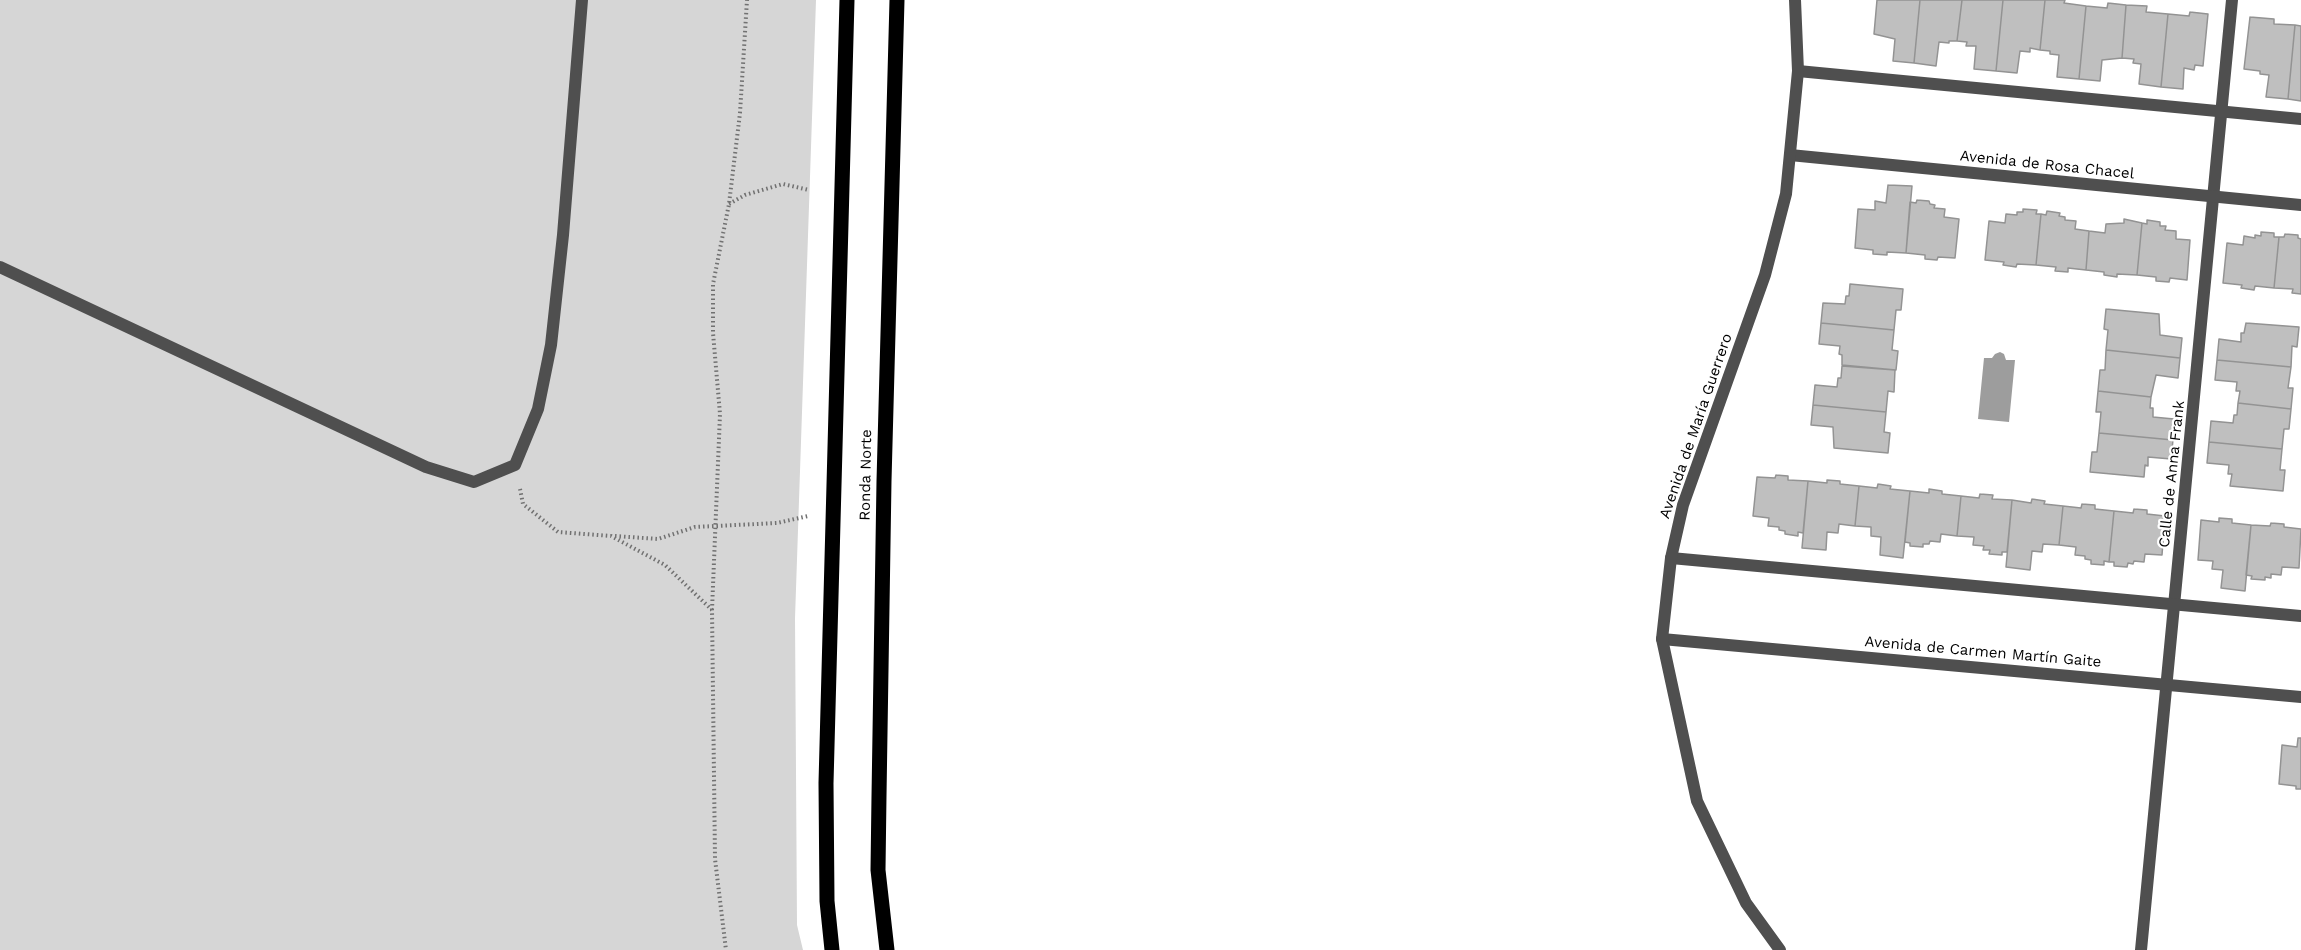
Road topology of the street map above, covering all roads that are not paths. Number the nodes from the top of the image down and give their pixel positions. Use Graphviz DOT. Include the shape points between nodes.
graph roads {
  1 [pos="582,0"];
  2 [pos="847,0"];
  3 [pos="897,0"];
  4 [pos="1795,0"];
  5 [pos="2232,0"];
  6 [pos="1798,71"];
  7 [pos="2222,112"];
  8 [pos="2301,119"];
  9 [pos="1790,155"];
  10 [pos="2214,197"];
  11 [pos="2301,205"];
  12 [pos="0,267"];
  13 [pos="1671,558"];
  14 [pos="2174,604"];
  15 [pos="2301,616"];
  16 [pos="1662,639"];
  17 [pos="2167,684"];
  18 [pos="2301,698"];
  19 [pos="832,950"];
  20 [pos="887,950"];
  21 [pos="1780,950"];
  22 [pos="2141,950"];
  1 -- 12 [label="street" via="551,345 538,409 515,465 474,482 426,467"];
  2 -- 19 [label="main road, Ronda Norte" via="826,783 827,901"];
  3 -- 20 [label="main road, Ronda Norte" via="878,849"];
  4 -- 6 [label="street, Avenida de María Guerrero"];
  5 -- 7 [label="street, Calle de Anna Frank"];
  6 -- 7 [label="street"];
  6 -- 9 [label="street, Avenida de María Guerrero"];
  7 -- 8 [label="street"];
  7 -- 10 [label="street, Calle de Anna Frank"];
  9 -- 10 [label="street, Avenida de Rosa Chacel"];
  9 -- 13 [label="street, Avenida de María Guerrero" via="1786,194 1765,274 1683,505"];
  10 -- 11 [label="street, Avenida de Rosa Chacel"];
  10 -- 14 [label="street, Calle de Anna Frank"];
  13 -- 14 [label="street"];
  13 -- 16 [label="street, Avenida de María Guerrero"];
  14 -- 15 [label="street"];
  14 -- 17 [label="street, Calle de Anna Frank"];
  16 -- 17 [label="street, Avenida de Carmen Martín Gaite"];
  16 -- 21 [label="street, Avenida de María Guerrero" via="1697,801 1746,903"];
  17 -- 18 [label="street, Avenida de Carmen Martín Gaite"];
  17 -- 22 [label="street, Calle de Anna Frank"];
}
